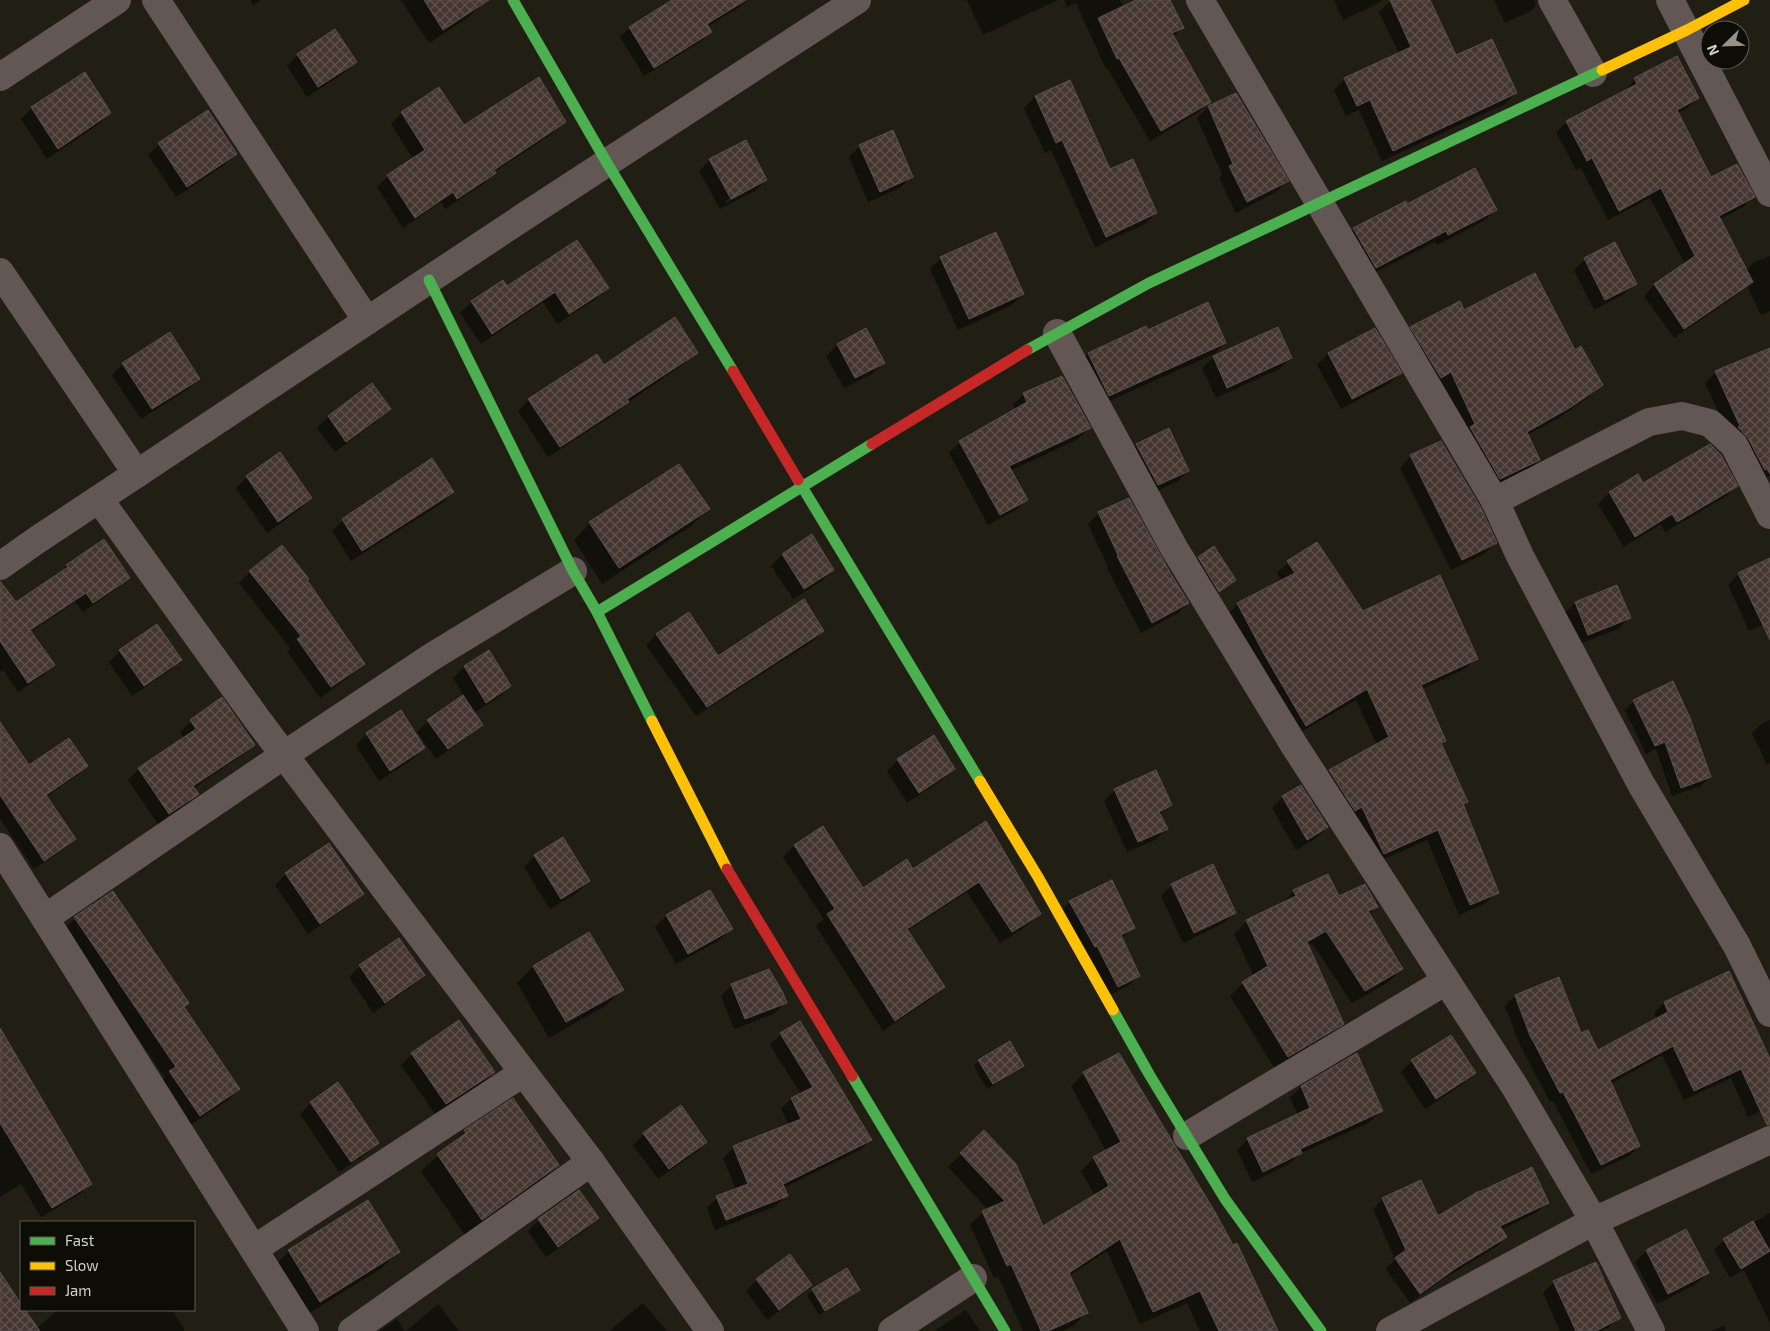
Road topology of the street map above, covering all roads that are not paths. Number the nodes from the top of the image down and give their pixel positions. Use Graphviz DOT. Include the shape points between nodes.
graph roads {
  1 [pos="116,0"];
  2 [pos="156,0"];
  3 [pos="513,0"];
  4 [pos="857,0"];
  5 [pos="1200,0"];
  6 [pos="1552,0"];
  7 [pos="1670,0"];
  8 [pos="1744,0"];
  9 [pos="1687,30"];
  10 [pos="1593,74"];
  11 [pos="0,77"];
  12 [pos="608,163"];
  13 [pos="1770,193"];
  14 [pos="1320,203"];
  15 [pos="0,272"];
  16 [pos="429,280"];
  17 [pos="366,321"];
  18 [pos="1057,333"];
  19 [pos="137,474"];
  20 [pos="803,487"];
  21 [pos="100,499"];
  22 [pos="1494,501"];
  23 [pos="1770,515"];
  24 [pos="0,566"];
  25 [pos="572,571"];
  26 [pos="597,612"];
  27 [pos="284,755"];
  28 [pos="0,846"];
  29 [pos="45,918"];
  30 [pos="1446,981"];
  31 [pos="1770,1013"];
  32 [pos="523,1073"];
  33 [pos="1187,1136"];
  34 [pos="1770,1140"];
  35 [pos="590,1162"];
  36 [pos="1594,1221"];
  37 [pos="254,1249"];
  38 [pos="973,1278"];
  39 [pos="305,1331"];
  40 [pos="352,1331"];
  41 [pos="710,1331"];
  42 [pos="892,1331"];
  43 [pos="1005,1331"];
  44 [pos="1320,1331"];
  45 [pos="1390,1331"];
  46 [pos="1651,1331"];
  1 -- 11 [label="street"];
  2 -- 17 [label="street"];
  3 -- 12 [label="street"];
  4 -- 12 [label="street"];
  5 -- 14 [label="street"];
  6 -- 10 [label="street"];
  7 -- 9 [label="street"];
  8 -- 9 [label="street"];
  9 -- 10 [label="street"];
  9 -- 13 [label="street"];
  10 -- 14 [label="street"];
  12 -- 16 [label="street"];
  12 -- 20 [label="street"];
  14 -- 18 [label="street" via="1149,283"];
  14 -- 22 [label="street"];
  15 -- 19 [label="street"];
  16 -- 17 [label="street"];
  16 -- 25 [label="street"];
  17 -- 19 [label="street"];
  18 -- 20 [label="street"];
  18 -- 30 [label="street" via="1174,548 1294,745"];
  19 -- 21 [label="street"];
  20 -- 26 [label="street"];
  20 -- 33 [label="street" via="1038,877"];
  21 -- 24 [label="street"];
  21 -- 27 [label="street"];
  22 -- 23 [label="street" via="1649,422 1682,416 1710,423 1734,445"];
  22 -- 31 [label="street" via="1641,784 1737,946"];
  25 -- 26 [label="street"];
  25 -- 27 [label="street" via="434,656"];
  26 -- 38 [label="street" via="730,875"];
  27 -- 29 [label="street"];
  27 -- 32 [label="street"];
  28 -- 29 [label="street"];
  29 -- 37 [label="street"];
  30 -- 33 [label="street"];
  30 -- 36 [label="street" via="1515,1087"];
  32 -- 35 [label="street"];
  32 -- 37 [label="street"];
  33 -- 44 [label="street" via="1225,1199"];
  34 -- 36 [label="street"];
  35 -- 40 [label="street"];
  35 -- 41 [label="street"];
  36 -- 45 [label="street"];
  36 -- 46 [label="street"];
  37 -- 39 [label="street"];
  38 -- 42 [label="street"];
  38 -- 43 [label="street"];
}
